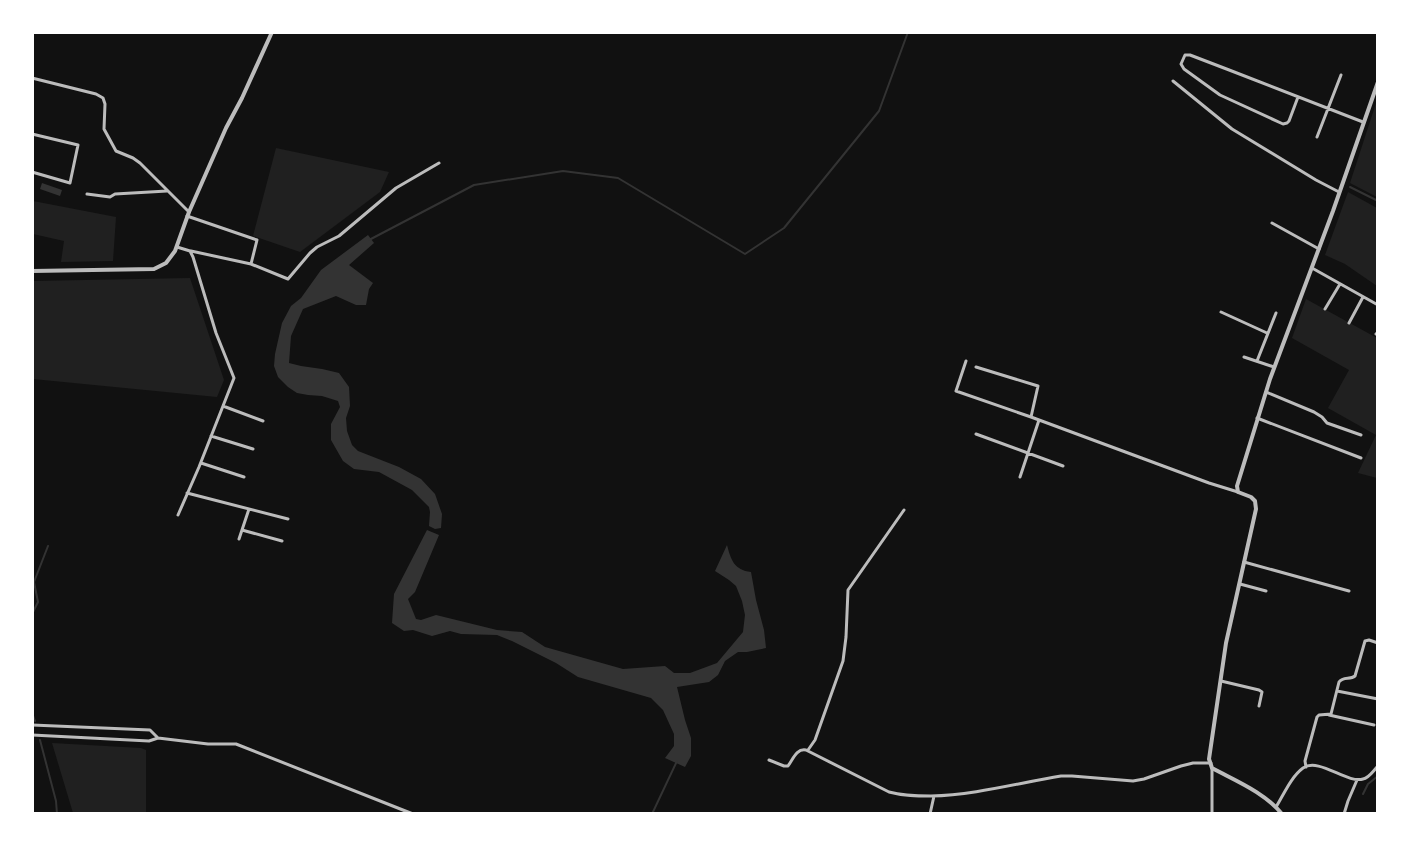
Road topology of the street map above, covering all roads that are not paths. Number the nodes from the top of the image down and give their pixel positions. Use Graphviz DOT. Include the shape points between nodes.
graph roads {
  1 [pos="272,32"];
  2 [pos="1341,75"];
  3 [pos="32,78"];
  4 [pos="1173,81"];
  5 [pos="1378,82"];
  6 [pos="1298,97"];
  7 [pos="1328,108"];
  8 [pos="1363,122"];
  9 [pos="32,134"];
  10 [pos="1317,137"];
  11 [pos="439,163"];
  12 [pos="32,172"];
  13 [pos="167,191"];
  14 [pos="1339,192"];
  15 [pos="87,194"];
  16 [pos="188,214"];
  17 [pos="1272,223"];
  18 [pos="176,247"];
  19 [pos="1319,249"];
  20 [pos="190,251"];
  21 [pos="251,264"];
  22 [pos="1312,268"];
  23 [pos="32,271"];
  24 [pos="1340,284"];
  25 [pos="1363,297"];
  26 [pos="1378,305"];
  27 [pos="1325,309"];
  28 [pos="1221,312"];
  29 [pos="1276,313"];
  30 [pos="1349,323"];
  31 [pos="1267,333"];
  32 [pos="1244,357"];
  33 [pos="966,361"];
  34 [pos="1257,361"];
  35 [pos="976,367"];
  36 [pos="1274,367"];
  37 [pos="1266,391"];
  38 [pos="223,406"];
  39 [pos="1030,417"];
  40 [pos="1257,418"];
  41 [pos="1039,420"];
  42 [pos="263,421"];
  43 [pos="976,434"];
  44 [pos="1361,435"];
  45 [pos="211,436"];
  46 [pos="253,449"];
  47 [pos="1028,453"];
  48 [pos="1361,458"];
  49 [pos="201,463"];
  50 [pos="1063,466"];
  51 [pos="244,476"];
  52 [pos="1020,477"];
  53 [pos="1238,492"];
  54 [pos="187,493"];
  55 [pos="248,509"];
  56 [pos="904,510"];
  57 [pos="178,515"];
  58 [pos="288,519"];
  59 [pos="242,530"];
  60 [pos="239,539"];
  61 [pos="282,541"];
  62 [pos="1244,562"];
  63 [pos="1240,584"];
  64 [pos="1266,591"];
  65 [pos="1349,591"];
  66 [pos="1378,643"];
  67 [pos="1221,680"];
  68 [pos="1337,690"];
  69 [pos="1378,699"];
  70 [pos="1259,706"];
  71 [pos="1329,715"];
  72 [pos="32,725"];
  73 [pos="1374,725"];
  74 [pos="32,735"];
  75 [pos="158,738"];
  76 [pos="808,750"];
  77 [pos="769,760"];
  78 [pos="1212,765"];
  79 [pos="1378,766"];
  80 [pos="1306,767"];
  81 [pos="1357,780"];
  82 [pos="934,796"];
  83 [pos="1276,807"];
  84 [pos="413,814"];
  85 [pos="930,814"];
  86 [pos="1212,814"];
  87 [pos="1282,814"];
  88 [pos="1344,814"];
  1 -- 16 [label="street"];
  2 -- 7 [label="street"];
  3 -- 13 [label="street" via="103,98 104,129 116,151 140,163"];
  4 -- 14 [label="street" via="1232,129"];
  5 -- 8 [label="street"];
  6 -- 6 [label="street" via="1289,121 1283,124 1220,95 1181,64 1185,55 1190,55"];
  6 -- 7 [label="street"];
  7 -- 8 [label="street"];
  7 -- 10 [label="street"];
  8 -- 14 [label="street"];
  9 -- 12 [label="street" via="78,145 70,183"];
  11 -- 21 [label="street" via="396,188 339,236 317,247 288,279"];
  13 -- 15 [label="street" via="110,197"];
  13 -- 16 [label="street"];
  14 -- 19 [label="street"];
  16 -- 18 [label="street"];
  16 -- 21 [label="street" via="258,240"];
  17 -- 19 [label="street"];
  18 -- 20 [label="street"];
  18 -- 23 [label="street" via="166,263 154,269"];
  19 -- 22 [label="street"];
  20 -- 21 [label="street"];
  20 -- 38 [label="street" via="234,378"];
  22 -- 24 [label="street"];
  22 -- 36 [label="street"];
  24 -- 25 [label="street"];
  24 -- 27 [label="street"];
  25 -- 26 [label="street"];
  25 -- 30 [label="street"];
  28 -- 31 [label="street"];
  29 -- 31 [label="street"];
  31 -- 34 [label="street"];
  32 -- 34 [label="street"];
  33 -- 39 [label="street" via="956,391"];
  34 -- 36 [label="street"];
  35 -- 39 [label="street" via="1038,386"];
  36 -- 37 [label="street"];
  37 -- 40 [label="street"];
  37 -- 44 [label="street" via="1314,412 1327,423"];
  38 -- 42 [label="street"];
  38 -- 45 [label="street"];
  39 -- 41 [label="street"];
  40 -- 48 [label="street"];
  40 -- 53 [label="street"];
  41 -- 47 [label="street"];
  41 -- 53 [label="street"];
  43 -- 47 [label="street"];
  45 -- 46 [label="street"];
  45 -- 49 [label="street"];
  47 -- 50 [label="street"];
  47 -- 52 [label="street"];
  49 -- 51 [label="street"];
  49 -- 54 [label="street"];
  53 -- 62 [label="street" via="1251,497 1256,504"];
  54 -- 55 [label="street"];
  54 -- 57 [label="street"];
  55 -- 58 [label="street"];
  55 -- 59 [label="street"];
  56 -- 76 [label="street" via="848,590 843,661 815,740"];
  59 -- 60 [label="street"];
  59 -- 61 [label="street"];
  62 -- 63 [label="street"];
  62 -- 65 [label="street"];
  63 -- 64 [label="street"];
  63 -- 67 [label="street"];
  66 -- 68 [label="street" via="1365,641 1355,676 1341,680"];
  67 -- 70 [label="street" via="1260,690"];
  67 -- 78 [label="street" via="1209,759"];
  68 -- 69 [label="street"];
  68 -- 71 [label="street"];
  71 -- 73 [label="street"];
  71 -- 80 [label="street" via="1317,717"];
  72 -- 75 [label="street" via="150,730"];
  74 -- 75 [label="street" via="149,741"];
  75 -- 84 [label="street" via="236,744"];
  76 -- 77 [label="street" via="799,750 788,766"];
  76 -- 82 [label="street" via="889,792"];
  78 -- 82 [label="street" via="1187,765 1133,781 1061,776 955,796"];
  78 -- 83 [label="street"];
  78 -- 86 [label="street"];
  79 -- 81 [label="street" via="1365,779"];
  80 -- 81 [label="street" via="1312,765"];
  80 -- 83 [label="street" via="1298,773"];
  81 -- 88 [label="street"];
  82 -- 85 [label="street"];
  83 -- 87 [label="street"];
}
